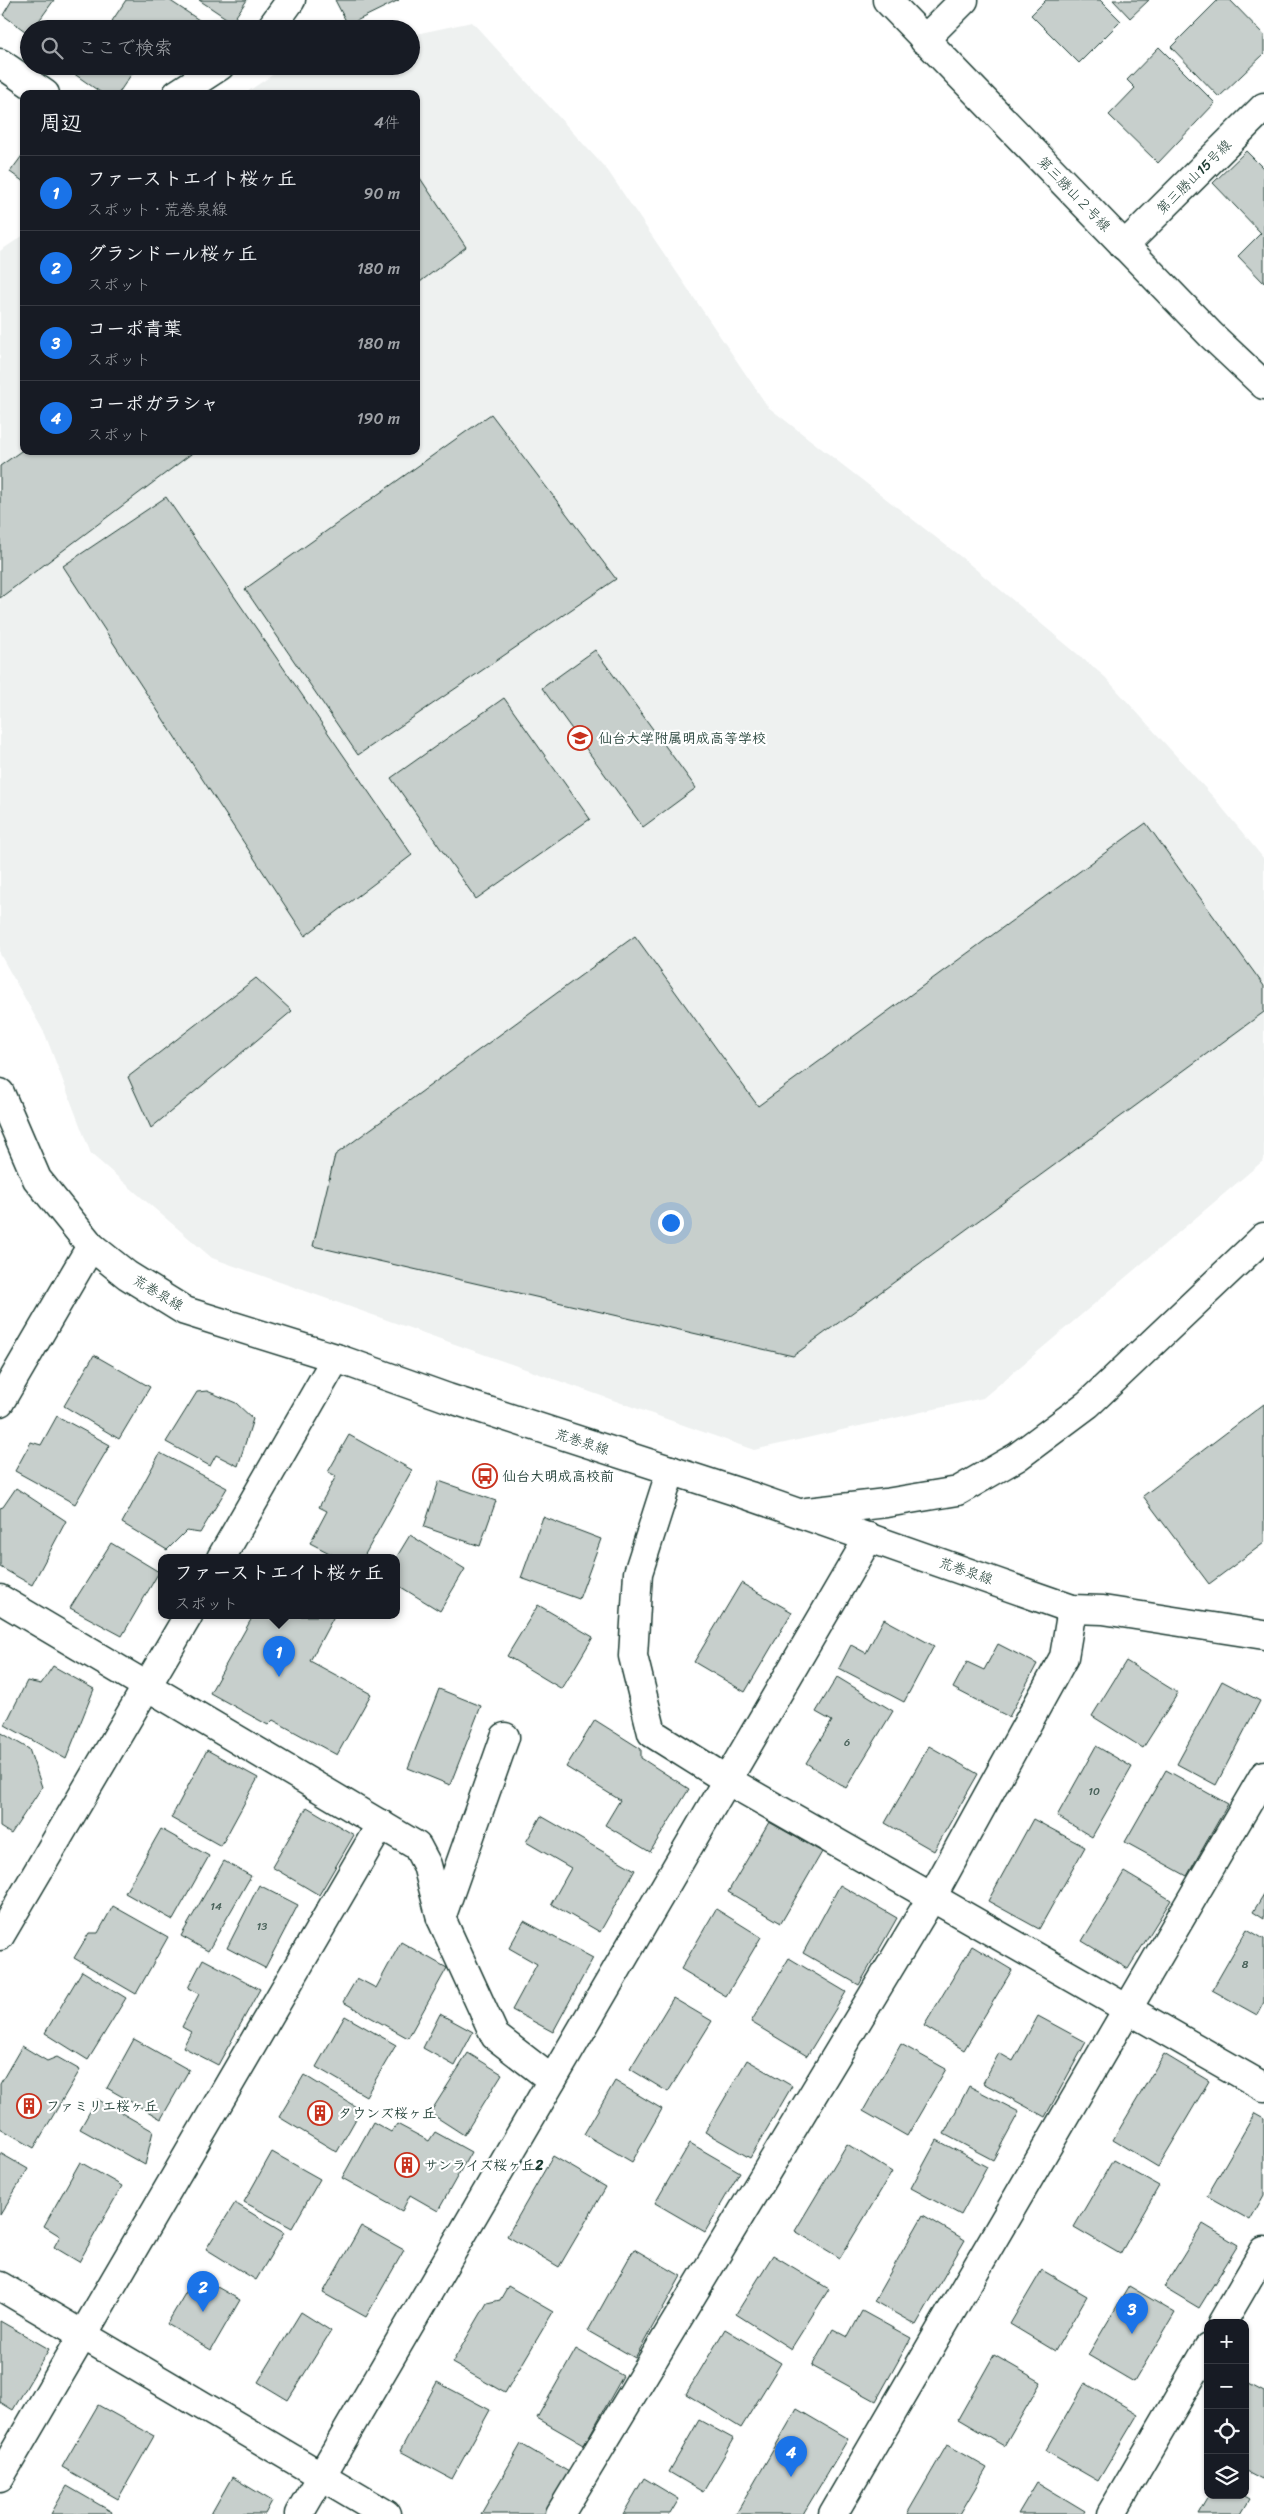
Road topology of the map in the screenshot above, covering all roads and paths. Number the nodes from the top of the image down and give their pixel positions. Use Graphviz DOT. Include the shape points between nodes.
graph roads {
  1 [pos="291,0"];
  2 [pos="887,0"];
  3 [pos="964,0"];
  4 [pos="277,20"];
  5 [pos="924,40"];
  6 [pos="0,63"];
  7 [pos="206,75"];
  8 [pos="38,90"];
  9 [pos="183,90"];
  10 [pos="1264,107"];
  11 [pos="1124,246"];
  12 [pos="1264,385"];
  13 [pos="0,1093"];
  14 [pos="1264,1238"];
  15 [pos="91,1246"];
  16 [pos="336,1358"];
  17 [pos="0,1402"];
  18 [pos="671,1470"];
  19 [pos="798,1512"];
  20 [pos="869,1537"];
  21 [pos="223,1554"];
  22 [pos="0,1599"];
  23 [pos="1072,1608"];
  24 [pos="186,1619"];
  25 [pos="1264,1635"];
  26 [pos="148,1686"];
  27 [pos="505,1736"];
  28 [pos="1264,1775"];
  29 [pos="727,1780"];
  30 [pos="381,1824"];
  31 [pos="932,1897"];
  32 [pos="441,1918"];
  33 [pos="0,1936"];
  34 [pos="1127,2009"];
  35 [pos="552,2080"];
  36 [pos="1264,2087"];
  37 [pos="1264,2251"];
  38 [pos="0,2286"];
  39 [pos="1224,2319"];
  40 [pos="83,2335"];
  41 [pos="1204,2355"];
  42 [pos="321,2476"];
  43 [pos="0,2477"];
  44 [pos="299,2514"];
  45 [pos="386,2514"];
  46 [pos="560,2514"];
  47 [pos="833,2514"];
  48 [pos="1111,2514"];
  1 -- 4 [label="street"];
  2 -- 5 [label="street, 第三勝山２号線"];
  3 -- 5 [label="street"];
  5 -- 11 [label="street, 第三勝山２号線"];
  6 -- 8 [label="street"];
  7 -- 9 [label="street"];
  10 -- 11 [label="street, 第三勝山15号線"];
  11 -- 12 [label="street, 第三勝山２号線"];
  13 -- 15 [label="street, 荒巻泉線" via="37,1179"];
  14 -- 19 [label="street" via="1088,1404 1017,1457 958,1491 886,1503"];
  15 -- 16 [label="street, 荒巻泉線" via="127,1275 184,1310"];
  15 -- 17 [label="street"];
  16 -- 18 [label="street, 荒巻泉線"];
  16 -- 21 [label="street"];
  18 -- 19 [label="street, 荒巻泉線"];
  18 -- 29 [label="street" via="638,1573 633,1656 652,1733"];
  19 -- 20 [label="street, 荒巻泉線"];
  20 -- 23 [label="street, 荒巻泉線"];
  20 -- 29 [label="street"];
  22 -- 26 [label="street"];
  23 -- 25 [label="street, 荒巻泉線"];
  23 -- 31 [label="street" via="1064,1657"];
  24 -- 26 [label="street"];
  26 -- 30 [label="street"];
  26 -- 33 [label="street"];
  27 -- 32 [label="street"];
  28 -- 34 [label="street"];
  29 -- 31 [label="street"];
  29 -- 35 [label="street"];
  30 -- 32 [label="street" via="417,1846 427,1865"];
  30 -- 40 [label="street"];
  31 -- 34 [label="street"];
  31 -- 46 [label="street"];
  32 -- 35 [label="street" via="495,2036"];
  34 -- 36 [label="street"];
  34 -- 47 [label="street"];
  35 -- 42 [label="street"];
  37 -- 39 [label="street"];
  38 -- 40 [label="street"];
  40 -- 42 [label="street"];
  40 -- 43 [label="street"];
  41 -- 48 [label="street"];
  42 -- 44 [label="street"];
  42 -- 45 [label="street"];
}
